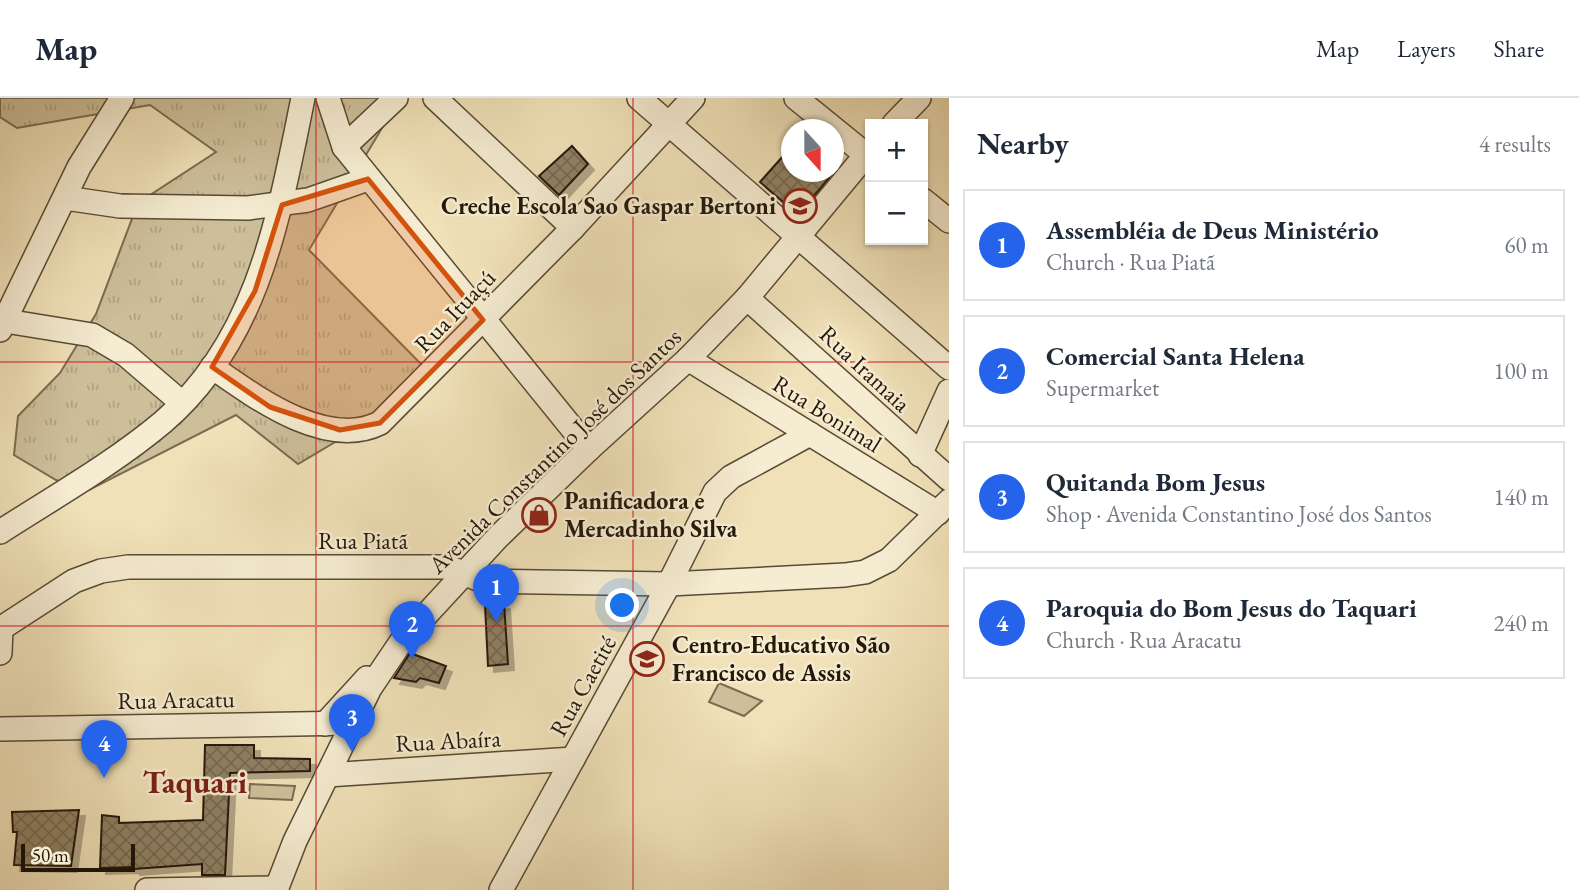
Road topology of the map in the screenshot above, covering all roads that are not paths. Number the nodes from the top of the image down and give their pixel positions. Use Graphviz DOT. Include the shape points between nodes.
graph roads {
  1 [pos="122,98"];
  2 [pos="303,98"];
  3 [pos="328,98"];
  4 [pos="396,98"];
  5 [pos="435,98"];
  6 [pos="639,98"];
  7 [pos="693,98"];
  8 [pos="796,98"];
  9 [pos="919,98"];
  10 [pos="899,119"];
  11 [pos="670,124"];
  12 [pos="344,147"];
  13 [pos="865,151"];
  14 [pos="865,159"];
  15 [pos="368,179"];
  16 [pos="65,198"];
  17 [pos="928,204"];
  18 [pos="282,205"];
  19 [pos="949,221"];
  20 [pos="573,228"];
  21 [pos="798,236"];
  22 [pos="747,298"];
  23 [pos="483,320"];
  24 [pos="1,324"];
  25 [pos="688,359"];
  26 [pos="212,367"];
  27 [pos="949,368"];
  28 [pos="949,391"];
  29 [pos="182,403"];
  30 [pos="810,434"];
  31 [pos="589,449"];
  32 [pos="920,455"];
  33 [pos="949,479"];
  34 [pos="944,507"];
  35 [pos="0,532"];
  36 [pos="465,572"];
  37 [pos="669,584"];
  38 [pos="1,628"];
  39 [pos="0,653"];
  40 [pos="383,666"];
  41 [pos="353,723"];
  42 [pos="324,724"];
  43 [pos="0,729"];
  44 [pos="573,760"];
  45 [pos="327,775"];
  46 [pos="277,889"];
  47 [pos="147,890"];
  48 [pos="501,890"];
  1 -- 16 [label="street" via="93,141"];
  2 -- 18 [label="street"];
  3 -- 12 [label="street"];
  4 -- 12 [label="street"];
  5 -- 20 [label="street"];
  6 -- 11 [label="street"];
  7 -- 11 [label="street, Rua Ituaçú"];
  8 -- 13 [label="street"];
  9 -- 10 [label="street"];
  11 -- 20 [label="street, Rua Ituaçú"];
  11 -- 21 [label="street"];
  12 -- 15 [label="street"];
  14 -- 21 [label="street, Avenida Constantino José dos Santos"];
  15 -- 18 [label="street"];
  15 -- 23 [label="street"];
  16 -- 18 [label="street" via="120,206 220,209"];
  16 -- 24 [label="street"];
  17 -- 19 [label="street"];
  18 -- 26 [label="street" via="255,291"];
  20 -- 23 [label="street, Rua Ituaçú"];
  21 -- 22 [label="street, Avenida Constantino José dos Santos"];
  21 -- 27 [label="street"];
  22 -- 25 [label="street, Avenida Constantino José dos Santos"];
  22 -- 32 [label="street, Rua Iramaia"];
  23 -- 26 [label="street, Rua Ituaçú" via="389,416 357,432 291,417"];
  23 -- 31 [label="street"];
  24 -- 29 [label="street" via="92,335 126,355"];
  25 -- 30 [label="street, Rua Bonimal"];
  25 -- 31 [label="street, Avenida Constantino José dos Santos"];
  26 -- 29 [label="street"];
  28 -- 32 [label="street"];
  29 -- 35 [label="street" via="116,457"];
  30 -- 34 [label="street, Rua Bonimal"];
  30 -- 37 [label="street, Rua Caetité" via="731,477 715,492"];
  31 -- 36 [label="street, Avenida Constantino José dos Santos"];
  32 -- 33 [label="street, Rua Iramaia"];
  34 -- 37 [label="street, Rua Piatã" via="899,553 864,572"];
  36 -- 37 [label="street, Rua Piatã" via="483,581"];
  36 -- 38 [label="street, Rua Piatã" via="448,567 128,567 74,581"];
  36 -- 40 [label="street, Avenida Constantino José dos Santos"];
  37 -- 44 [label="street, Rua Caetité"];
  38 -- 39 [label="street"];
  40 -- 41 [label="street, Avenida Constantino José dos Santos"];
  40 -- 42 [label="street"];
  41 -- 42 [label="street, Rua Aracatu"];
  41 -- 45 [label="street, Avenida Constantino José dos Santos"];
  42 -- 43 [label="street, Rua Aracatu"];
  44 -- 45 [label="street, Rua Abaíra"];
  44 -- 48 [label="street, Rua Caetité"];
  45 -- 46 [label="street, Avenida Constantino José dos Santos"];
  46 -- 47 [label="street"];
}
